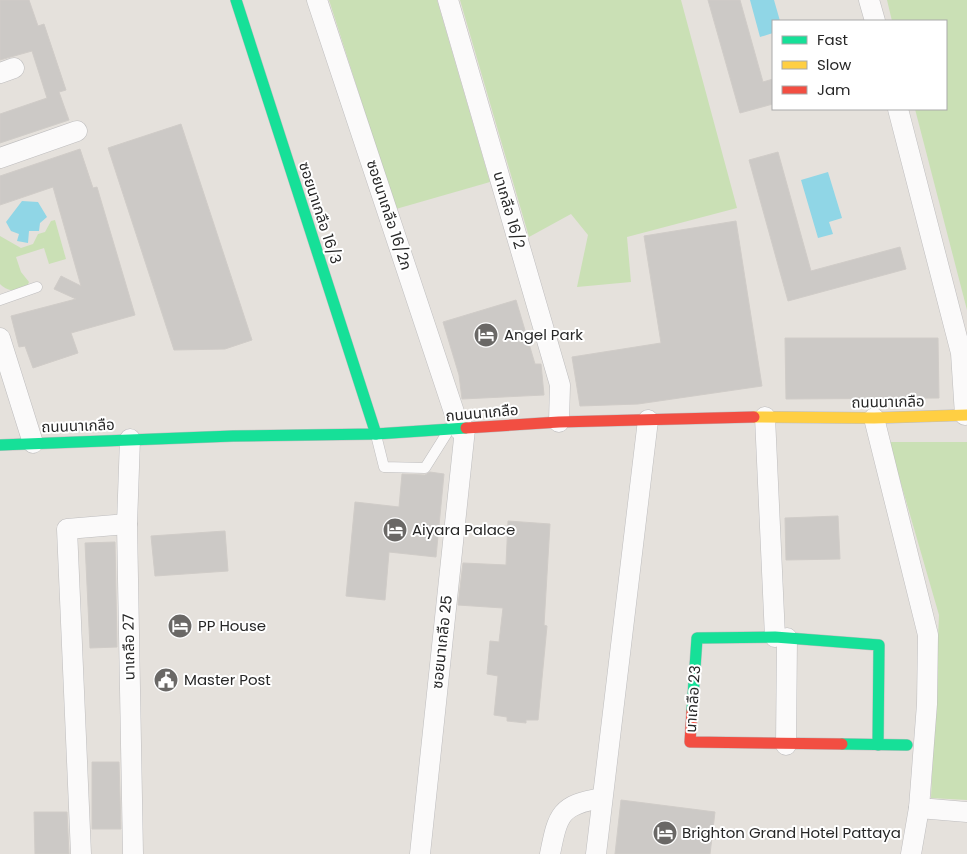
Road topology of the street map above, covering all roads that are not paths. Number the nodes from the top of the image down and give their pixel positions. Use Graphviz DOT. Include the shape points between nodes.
graph roads {
  1 [pos="236,0"];
  2 [pos="317,0"];
  3 [pos="448,0"];
  4 [pos="869,0"];
  5 [pos="875,20"];
  6 [pos="898,110"];
  7 [pos="77,132"];
  8 [pos="0,158"];
  9 [pos="37,287"];
  10 [pos="0,300"];
  11 [pos="0,338"];
  12 [pos="966,415"];
  13 [pos="765,417"];
  14 [pos="874,418"];
  15 [pos="648,420"];
  16 [pos="559,422"];
  17 [pos="458,430"];
  18 [pos="376,434"];
  19 [pos="130,439"];
  20 [pos="33,442"];
  21 [pos="0,445"];
  22 [pos="127,524"];
  23 [pos="781,638"];
  24 [pos="786,745"];
  25 [pos="878,745"];
  26 [pos="907,745"];
  27 [pos="602,798"];
  28 [pos="919,808"];
  29 [pos="967,812"];
  30 [pos="81,854"];
  31 [pos="133,854"];
  32 [pos="420,854"];
  33 [pos="550,854"];
  34 [pos="596,854"];
  35 [pos="911,854"];
  1 -- 18 [label="street, ซอยนาเกลือ 16/3"];
  2 -- 17 [label="street, ซอยนาเกลือ 16/2ก"];
  3 -- 16 [label="street, นาเกลือ 16/2" via="560,385"];
  4 -- 5 [label="street"];
  6 -- 12 [label="street" via="961,353"];
  7 -- 8 [label="street"];
  9 -- 10 [label="lane"];
  11 -- 20 [label="street"];
  12 -- 14 [label="street, ถนนนาเกลือ"];
  13 -- 14 [label="street, ถนนนาเกลือ"];
  13 -- 15 [label="street, ถนนนาเกลือ"];
  13 -- 23 [label="street"];
  14 -- 28 [label="street" via="928,636 927,704"];
  15 -- 16 [label="street, ถนนนาเกลือ"];
  15 -- 27 [label="street"];
  16 -- 17 [label="street, ถนนนาเกลือ"];
  17 -- 18 [label="street, ถนนนาเกลือ"];
  17 -- 18 [label="lane" via="425,468 384,467"];
  17 -- 32 [label="street, ซอยนาเกลือ 25"];
  18 -- 19 [label="street, ถนนนาเกลือ"];
  19 -- 20 [label="street, ถนนนาเกลือ"];
  19 -- 22 [label="street, นาเกลือ 27"];
  20 -- 21 [label="street, ถนนนาเกลือ"];
  22 -- 30 [label="street" via="67,529"];
  22 -- 31 [label="street, นาเกลือ 27"];
  23 -- 24 [label="street"];
  23 -- 24 [label="street, นาเกลือ 23" via="697,638 690,742"];
  23 -- 25 [label="street, นาเกลือ 23" via="879,645"];
  24 -- 25 [label="street, นาเกลือ 23"];
  25 -- 26 [label="street, นาเกลือ 23"];
  27 -- 33 [label="street" via="581,802 561,816 556,822"];
  27 -- 34 [label="street"];
  28 -- 29 [label="street"];
  28 -- 35 [label="street"];
}
